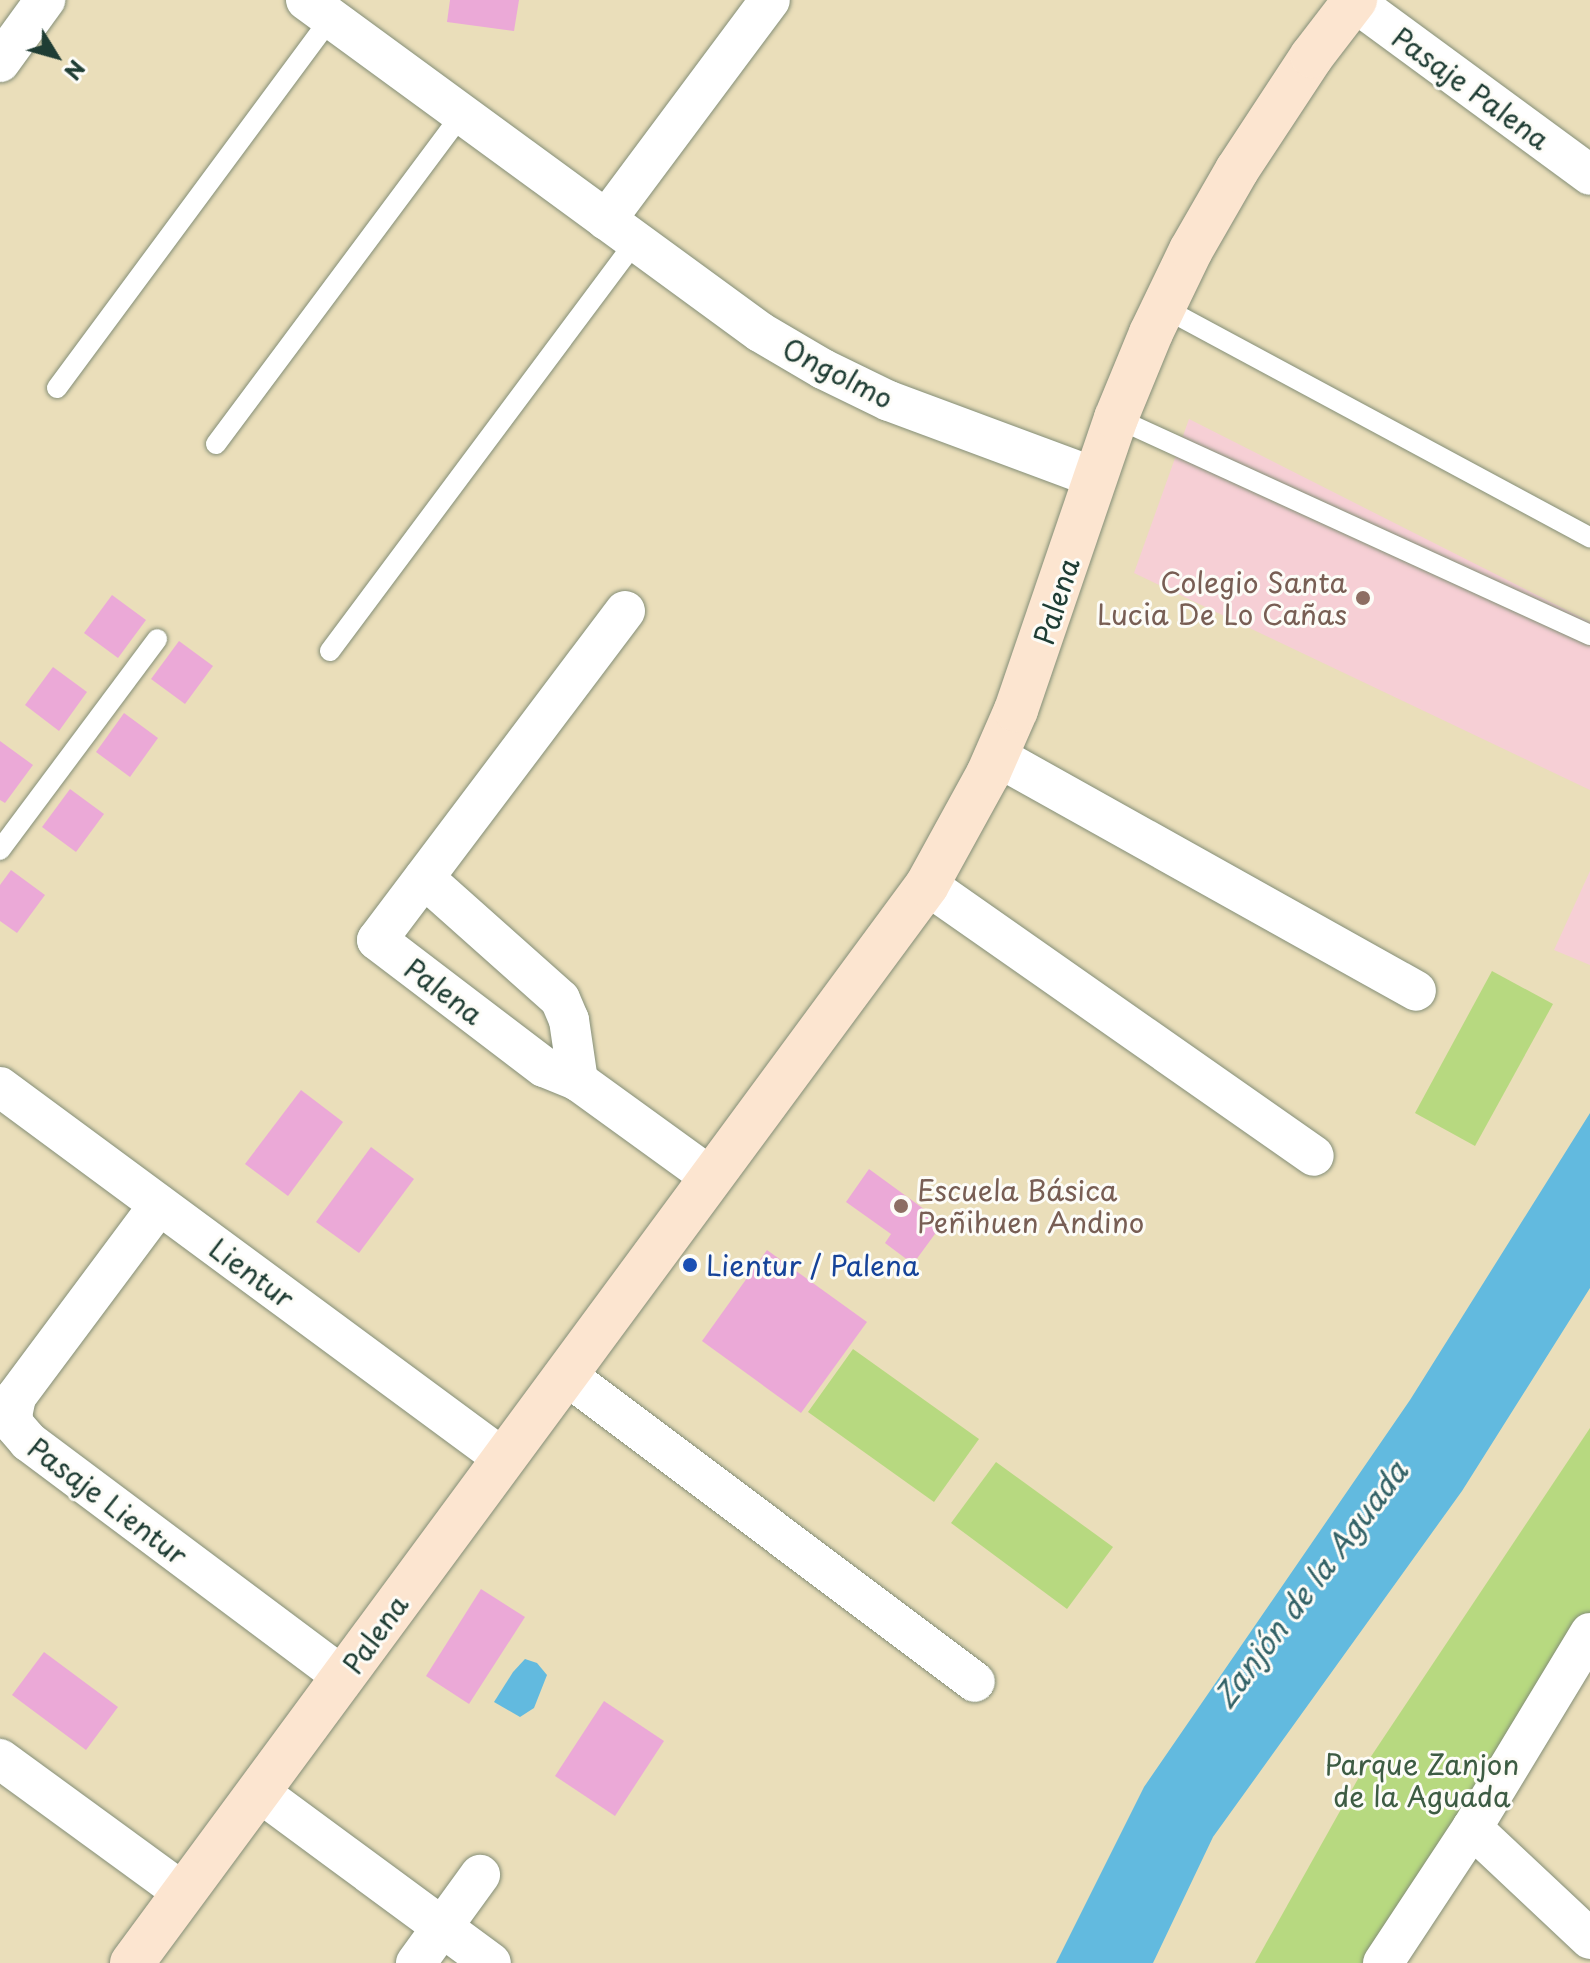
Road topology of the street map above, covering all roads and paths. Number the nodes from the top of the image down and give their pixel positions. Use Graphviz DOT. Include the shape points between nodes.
graph roads {
  1 [pos="45,0"];
  2 [pos="770,0"];
  3 [pos="1353,1"];
  4 [pos="318,9"];
  5 [pos="0,62"];
  6 [pos="461,115"];
  7 [pos="1590,175"];
  8 [pos="620,231"];
  9 [pos="1164,308"];
  10 [pos="57,388"];
  11 [pos="1116,418"];
  12 [pos="216,444"];
  13 [pos="1096,478"];
  14 [pos="1590,537"];
  15 [pos="625,611"];
  16 [pos="1590,635"];
  17 [pos="157,639"];
  18 [pos="330,651"];
  19 [pos="996,756"];
  20 [pos="0,850"];
  21 [pos="424,878"];
  22 [pos="927,885"];
  23 [pos="1416,991"];
  24 [pos="578,1081"];
  25 [pos="3,1095"];
  26 [pos="1314,1156"];
  27 [pos="712,1178"];
  28 [pos="159,1205"];
  29 [pos="566,1375"];
  30 [pos="504,1459"];
  31 [pos="1590,1633"];
  32 [pos="343,1677"];
  33 [pos="975,1682"];
  34 [pos="0,1759"];
  35 [pos="259,1792"];
  36 [pos="1472,1828"];
  37 [pos="480,1875"];
  38 [pos="184,1893"];
  39 [pos="442,1927"];
  40 [pos="1590,1939"];
  41 [pos="132,1963"];
  42 [pos="416,1963"];
  43 [pos="491,1963"];
  44 [pos="1383,1963"];
  1 -- 5 [label="street"];
  2 -- 8 [label="street"];
  3 -- 7 [label="street, Pasaje Palena"];
  3 -- 9 [label="street, Palena" via="1244,159"];
  4 -- 6 [label="street, Ongolmo"];
  4 -- 10 [label="lane"];
  6 -- 8 [label="street, Ongolmo"];
  6 -- 12 [label="lane"];
  8 -- 13 [label="street, Ongolmo" via="738,318 823,369 889,401"];
  8 -- 18 [label="lane"];
  9 -- 11 [label="street, Palena"];
  9 -- 14 [label="lane"];
  11 -- 13 [label="street, Palena"];
  11 -- 16 [label="lane"];
  13 -- 19 [label="street, Palena" via="1044,639"];
  15 -- 21 [label="street, Palena"];
  17 -- 20 [label="lane"];
  19 -- 22 [label="street, Palena"];
  19 -- 23 [label="street"];
  21 -- 24 [label="street" via="560,999 569,1020"];
  21 -- 24 [label="street, Palena" via="377,940 544,1067"];
  22 -- 26 [label="street"];
  22 -- 27 [label="street, Palena"];
  24 -- 27 [label="street, Palena"];
  25 -- 28 [label="street, Lientur"];
  27 -- 29 [label="street, Palena"];
  28 -- 30 [label="street, Lientur"];
  28 -- 32 [label="street, Pasaje Lientur" via="16,1397 15,1426 29,1442"];
  29 -- 30 [label="street, Palena"];
  29 -- 33 [label="street"];
  30 -- 32 [label="street, Palena"];
  31 -- 36 [label="street"];
  32 -- 35 [label="street, Palena"];
  34 -- 38 [label="street"];
  35 -- 38 [label="street, Palena"];
  35 -- 39 [label="street"];
  36 -- 40 [label="street"];
  36 -- 44 [label="street"];
  37 -- 39 [label="street"];
  38 -- 41 [label="street, Palena"];
  39 -- 42 [label="street"];
  39 -- 43 [label="street"];
}
